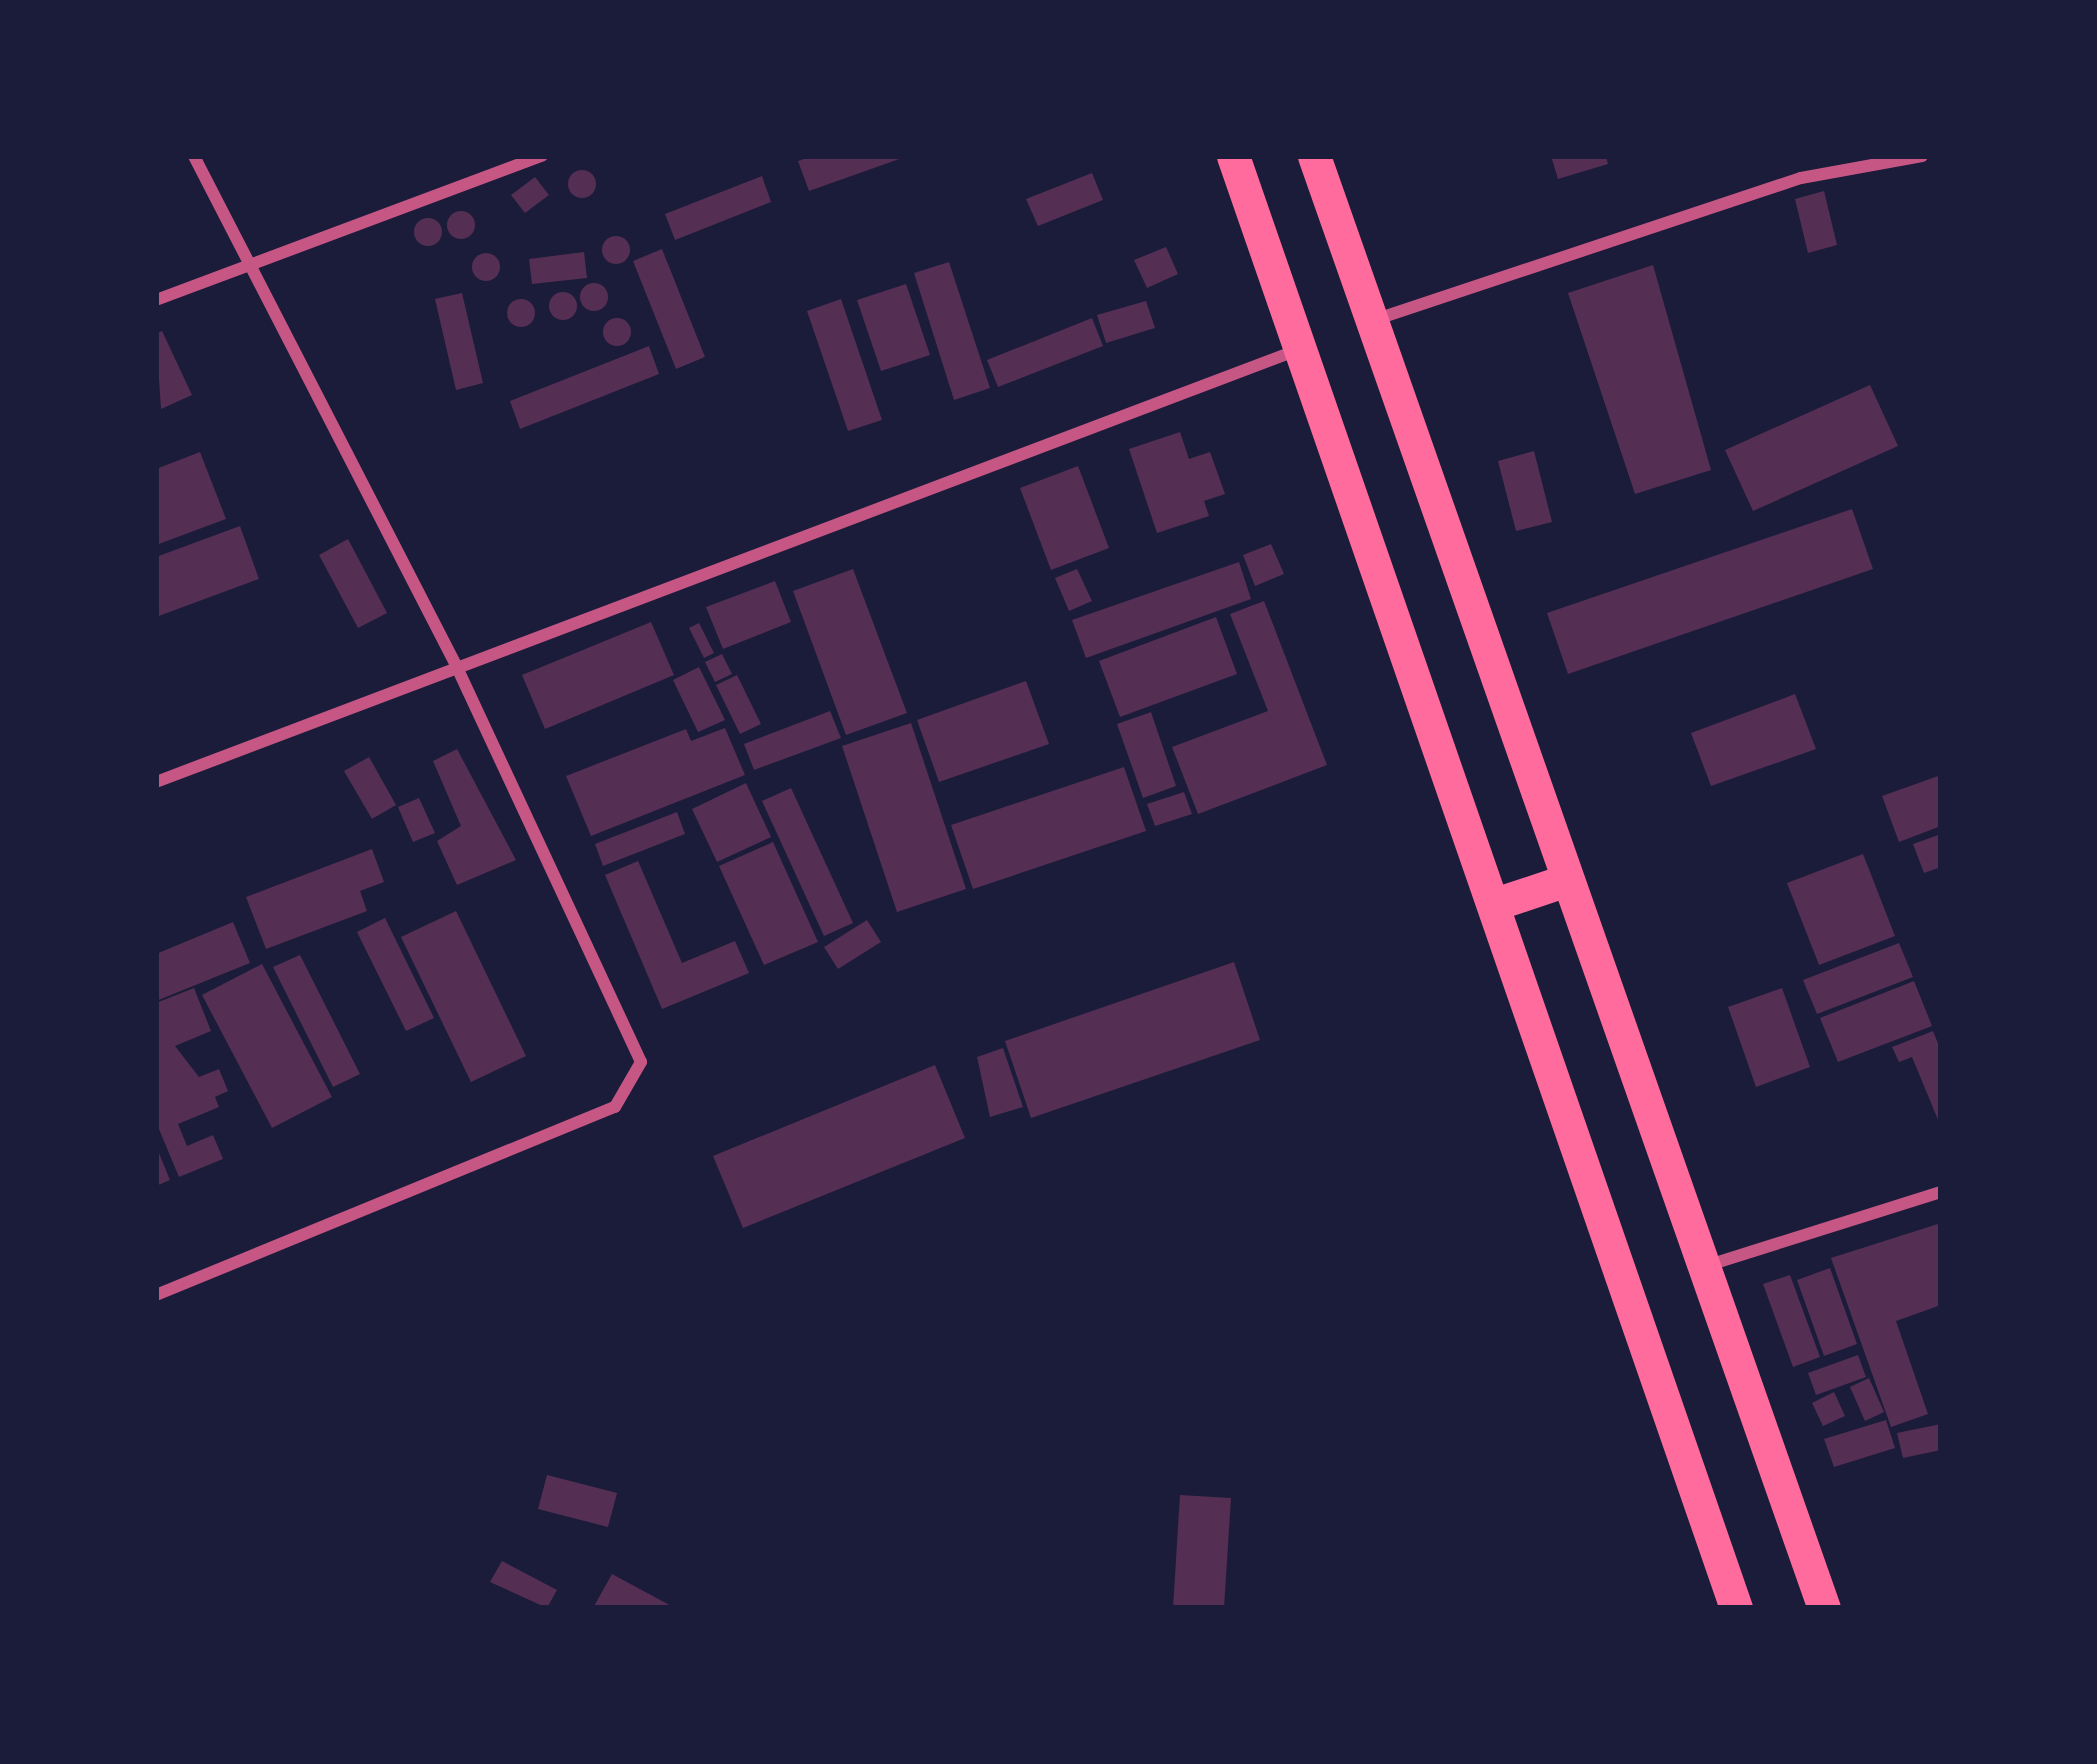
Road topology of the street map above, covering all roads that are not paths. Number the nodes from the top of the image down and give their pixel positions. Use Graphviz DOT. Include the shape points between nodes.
graph roads {
  1 [pos="194,156"];
  2 [pos="542,156"];
  3 [pos="1233,156"];
  4 [pos="1314,156"];
  5 [pos="1922,156"];
  6 [pos="247,265"];
  7 [pos="156,300"];
  8 [pos="1370,321"];
  9 [pos="1303,348"];
  10 [pos="459,670"];
  11 [pos="156,782"];
  12 [pos="1564,881"];
  13 [pos="1495,904"];
  14 [pos="1941,1192"];
  15 [pos="1702,1267"];
  16 [pos="156,1295"];
  17 [pos="1736,1608"];
  18 [pos="1824,1608"];
  1 -- 6 [label="street"];
  2 -- 6 [label="street"];
  3 -- 9 [label="highway"];
  4 -- 8 [label="highway"];
  5 -- 8 [label="street" via="1801,178"];
  6 -- 7 [label="street"];
  6 -- 10 [label="street"];
  8 -- 12 [label="highway"];
  9 -- 10 [label="street"];
  9 -- 13 [label="highway"];
  10 -- 11 [label="street"];
  10 -- 16 [label="street" via="636,1041 636,1087 615,1106"];
  12 -- 13 [label="highway"];
  12 -- 15 [label="highway"];
  13 -- 17 [label="highway"];
  14 -- 15 [label="street"];
  15 -- 18 [label="highway"];
}
